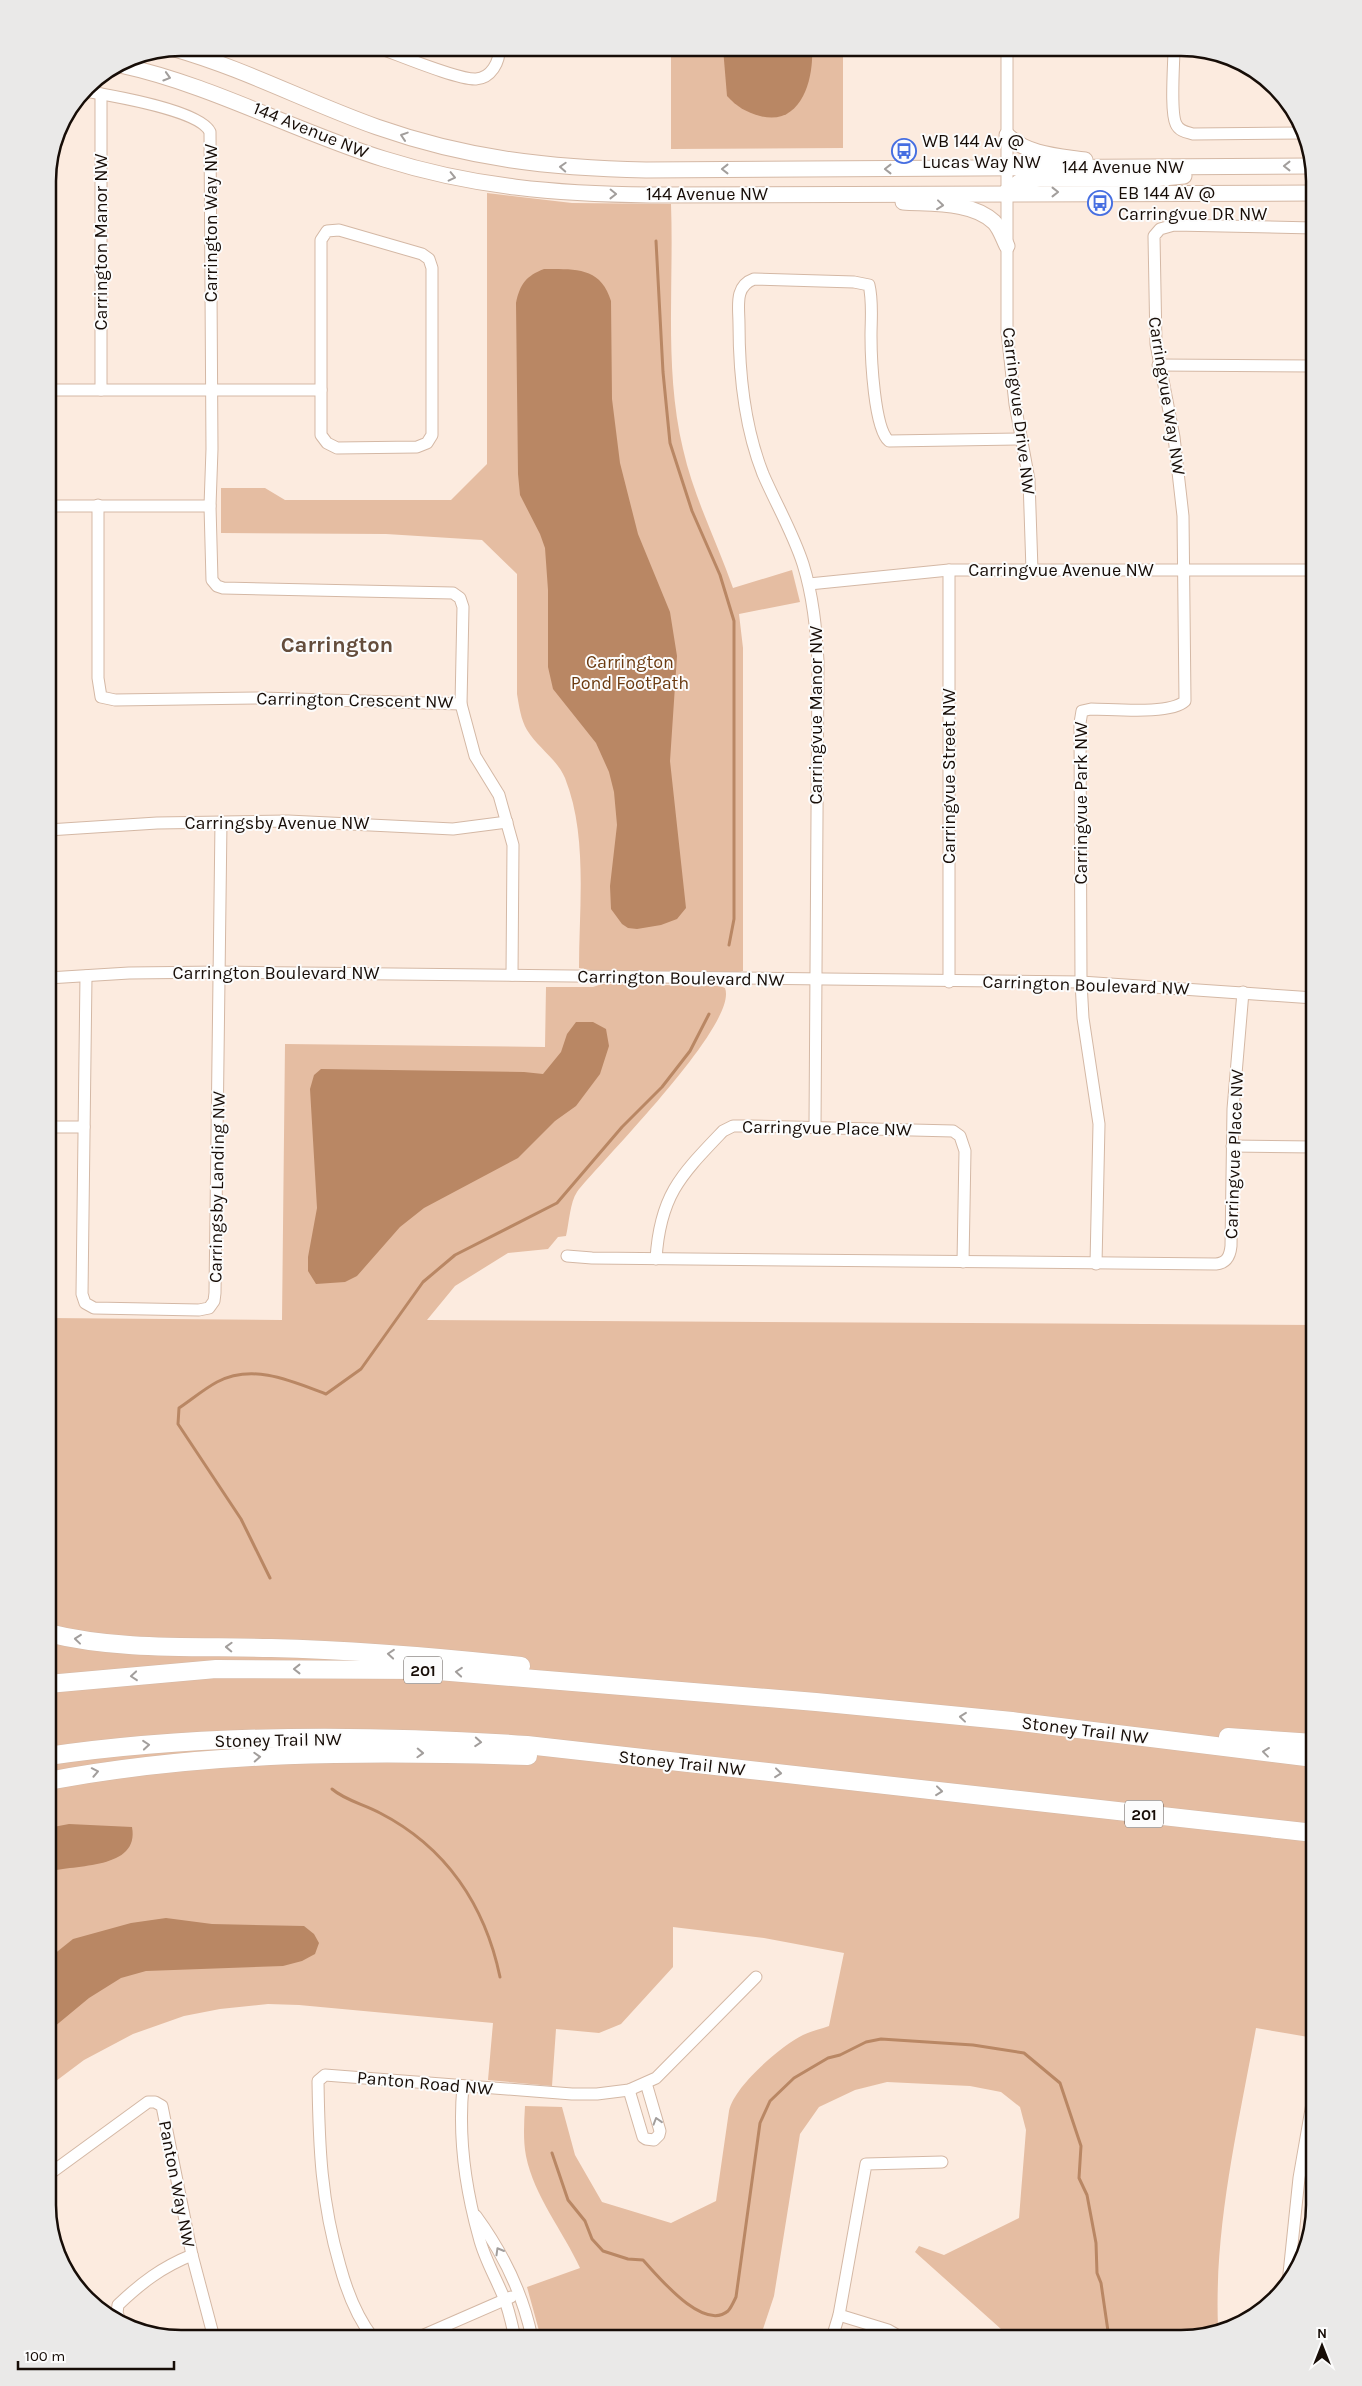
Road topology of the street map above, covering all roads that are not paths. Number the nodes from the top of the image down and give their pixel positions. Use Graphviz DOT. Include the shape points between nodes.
graph roads {
  1 [pos="202,56"];
  2 [pos="403,56"];
  3 [pos="497,56"];
  4 [pos="1007,57"];
  5 [pos="1174,57"];
  6 [pos="130,68"];
  7 [pos="93,93"];
  8 [pos="101,94"];
  9 [pos="1296,133"];
  10 [pos="1007,135"];
  11 [pos="1262,166"];
  12 [pos="1305,166"];
  13 [pos="1136,167"];
  14 [pos="1007,168"];
  15 [pos="1006,192"];
  16 [pos="1306,192"];
  17 [pos="805,194"];
  18 [pos="1306,228"];
  19 [pos="1007,246"];
  20 [pos="1158,365"];
  21 [pos="1306,366"];
  22 [pos="57,390"];
  23 [pos="101,390"];
  24 [pos="211,390"];
  25 [pos="321,390"];
  26 [pos="1021,439"];
  27 [pos="98,505"];
  28 [pos="57,506"];
  29 [pos="210,506"];
  30 [pos="949,570"];
  31 [pos="1032,570"];
  32 [pos="1185,570"];
  33 [pos="1306,570"];
  34 [pos="809,584"];
  35 [pos="461,704"];
  36 [pos="220,822"];
  37 [pos="506,822"];
  38 [pos="57,830"];
  39 [pos="220,972"];
  40 [pos="512,975"];
  41 [pos="86,976"];
  42 [pos="57,978"];
  43 [pos="815,980"];
  44 [pos="949,982"];
  45 [pos="1081,982"];
  46 [pos="1244,992"];
  47 [pos="1306,997"];
  48 [pos="57,1127"];
  49 [pos="84,1127"];
  50 [pos="815,1127"];
  51 [pos="1232,1146"];
  52 [pos="1306,1147"];
  53 [pos="567,1256"];
  54 [pos="656,1259"];
  55 [pos="963,1262"];
  56 [pos="1096,1264"];
  57 [pos="56,1635"];
  58 [pos="56,1683"];
  59 [pos="786,1701"];
  60 [pos="1012,1721"];
  61 [pos="1306,1742"];
  62 [pos="56,1755"];
  63 [pos="607,1755"];
  64 [pos="1306,1757"];
  65 [pos="56,1779"];
  66 [pos="973,1794"];
  67 [pos="1306,1832"];
  68 [pos="1306,1845"];
  69 [pos="756,1977"];
  70 [pos="646,2083"];
  71 [pos="463,2086"];
  72 [pos="629,2090"];
  73 [pos="1306,2138"];
  74 [pos="942,2162"];
  75 [pos="56,2169"];
  76 [pos="474,2213"];
  77 [pos="192,2256"];
  78 [pos="1290,2266"];
  79 [pos="519,2293"];
  80 [pos="505,2300"];
  81 [pos="117,2312"];
  82 [pos="839,2315"];
  83 [pos="212,2329"];
  84 [pos="368,2329"];
  85 [pos="437,2329"];
  86 [pos="513,2329"];
  87 [pos="530,2329"];
  88 [pos="835,2330"];
  89 [pos="887,2330"];
  14 -- 1 [label="main road, 144 Avenue NW, one-way" via="646,170 507,161 376,127"];
  2 -- 3 [label="street" via="477,79 495,67"];
  4 -- 10 [label="street, Carringvue Drive NW"];
  5 -- 9 [label="street" via="1174,114 1180,129 1193,134"];
  6 -- 17 [label="main road, 144 Avenue NW, one-way" via="196,85 382,159 483,184 570,194"];
  7 -- 8 [label="street, Carrington Way NW"];
  8 -- 23 [label="street, Carrington Manor NW"];
  8 -- 24 [label="street, Carrington Way NW" via="192,117 202,122 210,132"];
  10 -- 13 [label="main road" via="1022,147 1037,152"];
  10 -- 14 [label="street, Carringvue Drive NW"];
  12 -- 11 [label="main road, 144 Avenue NW, one-way"];
  11 -- 13 [label="main road, 144 Avenue NW"];
  11 -- 15 [label="main road" via="1153,179 1039,179 1019,182"];
  13 -- 14 [label="main road, 144 Avenue NW"];
  14 -- 15 [label="street, Carringvue Drive NW"];
  15 -- 16 [label="main road, 144 Avenue NW, one-way"];
  15 -- 17 [label="main road, 144 Avenue NW"];
  15 -- 19 [label="street, Carringvue Drive NW"];
  17 -- 19 [label="main road, one-way" via="836,200 900,201 965,208 994,222"];
  18 -- 20 [label="street, Carringvue Way NW" via="1174,225 1156,232 1154,306"];
  19 -- 26 [label="street, Carringvue Drive NW" via="1009,354"];
  20 -- 21 [label="street"];
  20 -- 32 [label="street, Carringvue Way NW" via="1174,437 1184,516"];
  22 -- 23 [label="street"];
  23 -- 24 [label="street"];
  24 -- 25 [label="street"];
  24 -- 29 [label="street, Carrington Way NW"];
  25 -- 25 [label="street" via="321,435 327,443 337,448 417,447 427,443 432,435 432,268 429,259 422,254 339,230 327,231 321,240"];
  26 -- 31 [label="street, Carringvue Drive NW" via="1031,500"];
  26 -- 34 [label="street, Carringvue Manor NW" via="889,441 882,431 876,397 868,285 854,282 748,282 741,288 739,296 740,370 747,420 762,472 794,540"];
  27 -- 28 [label="street"];
  27 -- 29 [label="street"];
  27 -- 35 [label="street, Carrington Crescent NW" via="98,678 101,697 115,700 262,698"];
  29 -- 35 [label="street, Carrington Crescent NW" via="212,580 217,586 453,593 460,598 464,607"];
  30 -- 31 [label="street, Carringvue Avenue NW"];
  30 -- 34 [label="street, Carringvue Avenue NW"];
  30 -- 44 [label="street, Carringvue Street NW"];
  31 -- 32 [label="street, Carringvue Avenue NW"];
  32 -- 33 [label="street, Carringvue Avenue NW"];
  32 -- 45 [label="street, Carringvue Park NW" via="1185,701 1180,706 1167,709 1091,708 1082,711"];
  34 -- 43 [label="street, Carringvue Manor NW" via="818,662"];
  35 -- 37 [label="street" via="475,756 499,795"];
  36 -- 37 [label="street, Carringsby Avenue NW" via="336,822 452,828"];
  36 -- 38 [label="street, Carringsby Avenue NW"];
  36 -- 39 [label="street"];
  37 -- 40 [label="street" via="513,845"];
  39 -- 40 [label="street, Carrington Boulevard NW"];
  39 -- 41 [label="street, Carrington Boulevard NW"];
  39 -- 49 [label="street, Carringsby Landing NW" via="215,1293 210,1308 94,1308 85,1303 82,1294"];
  40 -- 43 [label="street, Carrington Boulevard NW"];
  41 -- 42 [label="street, Carrington Boulevard NW"];
  41 -- 49 [label="street, Carringsby Landing NW"];
  43 -- 44 [label="street, Carrington Boulevard NW"];
  43 -- 50 [label="street, Carringvue Manor NW"];
  44 -- 45 [label="street, Carrington Boulevard NW"];
  45 -- 46 [label="street, Carrington Boulevard NW"];
  45 -- 56 [label="street" via="1083,1018 1099,1124"];
  46 -- 47 [label="street, Carrington Boulevard NW"];
  46 -- 51 [label="street, Carringvue Place NW"];
  48 -- 49 [label="street"];
  50 -- 54 [label="street, Carringvue Place NW" via="733,1126 723,1131 689,1166 670,1193 659,1227"];
  50 -- 55 [label="street, Carringvue Place NW" via="944,1130 960,1136 965,1156"];
  51 -- 52 [label="street"];
  51 -- 56 [label="street, Carringvue Place NW" via="1231,1246 1227,1260 1216,1264"];
  53 -- 54 [label="street"];
  54 -- 55 [label="street, Carringvue Place NW"];
  55 -- 56 [label="street, Carringvue Place NW"];
  59 -- 57 [label="highway, one-way" via="717,1686 361,1651 144,1644"];
  59 -- 58 [label="highway, Stoney Trail NW / 201, one-way" via="426,1670 216,1669"];
  60 -- 59 [label="highway, Stoney Trail NW / 201, one-way"];
  60 -- 61 [label="highway"];
  64 -- 60 [label="highway, Stoney Trail NW / 201, one-way"];
  62 -- 63 [label="highway, Stoney Trail NW / 201, one-way" via="169,1743 274,1738 474,1741"];
  65 -- 63 [label="highway, one-way" via="106,1770 208,1759 324,1753"];
  63 -- 66 [label="highway, Stoney Trail NW / 201, one-way"];
  66 -- 67 [label="highway, Stoney Trail NW / 201"];
  66 -- 68 [label="highway"];
  69 -- 70 [label="street, Panton Road NW" via="666,2068"];
  70 -- 72 [label="street, Panton Road NW"];
  72 -- 70 [label="street, one-way" via="643,2137 654,2140 660,2131"];
  71 -- 72 [label="street, Panton Road NW" via="572,2094"];
  71 -- 76 [label="street" via="460,2116 462,2155"];
  71 -- 84 [label="street, Panton Road NW" via="325,2075 318,2080 320,2156 329,2227 349,2296"];
  73 -- 78 [label="street"];
  74 -- 82 [label="street" via="866,2164"];
  75 -- 77 [label="street, Panton Way NW" via="148,2102 162,2106"];
  79 -- 76 [label="street, one-way" via="503,2257"];
  76 -- 80 [label="street" via="479,2238"];
  77 -- 81 [label="street" via="170,2264 143,2281 118,2305"];
  77 -- 83 [label="street, Panton Way NW"];
  79 -- 80 [label="street"];
  79 -- 87 [label="street"];
  80 -- 85 [label="street"];
  80 -- 86 [label="street"];
  82 -- 88 [label="street"];
  82 -- 89 [label="street"];
}
